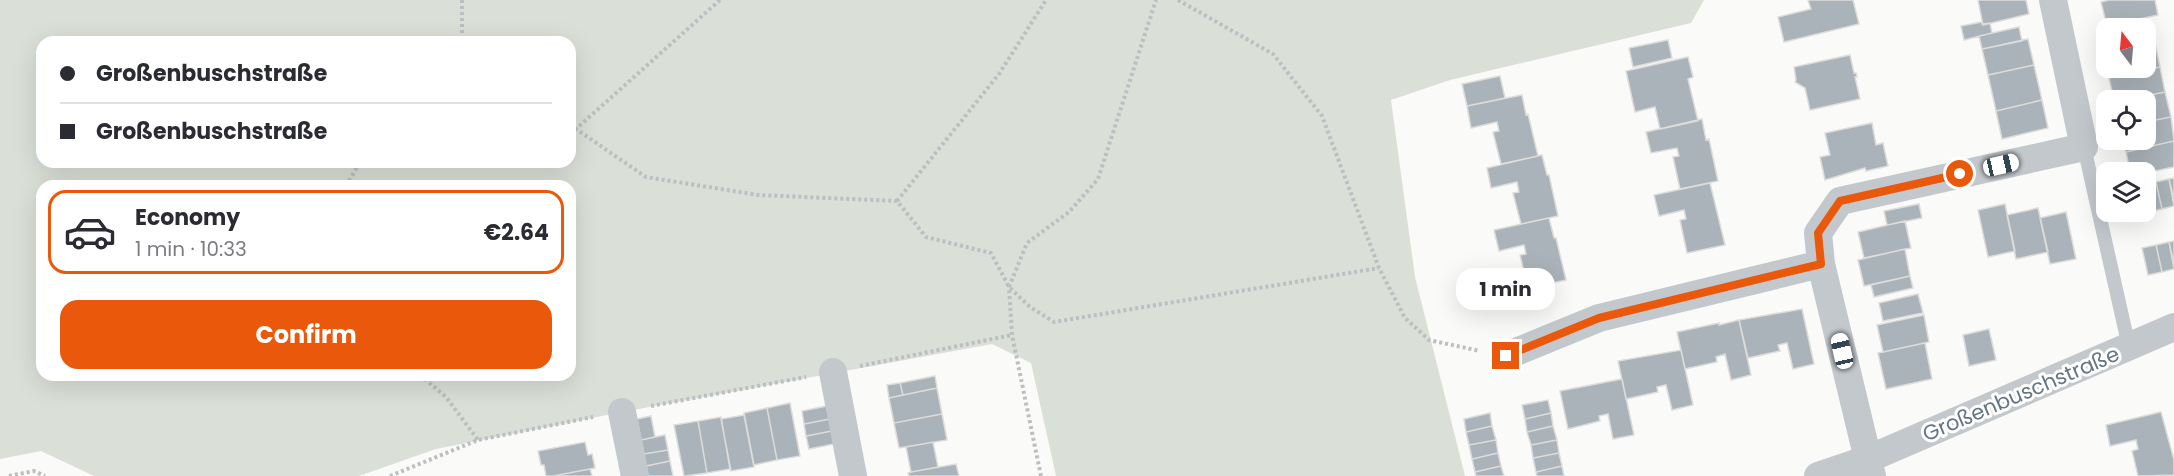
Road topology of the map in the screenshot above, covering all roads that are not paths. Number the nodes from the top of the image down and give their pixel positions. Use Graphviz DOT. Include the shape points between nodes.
graph roads {
  1 [pos="2053,0"];
  2 [pos="2084,147"];
  3 [pos="1821,264"];
  4 [pos="2173,332"];
  5 [pos="2129,348"];
  6 [pos="1506,356"];
  7 [pos="833,372"];
  8 [pos="622,412"];
  9 [pos="1870,468"];
  10 [pos="635,476"];
  11 [pos="853,476"];
  12 [pos="1818,476"];
  1 -- 2 [label="street"];
  2 -- 3 [label="street" via="1840,201 1818,233"];
  2 -- 5 [label="lane"];
  3 -- 6 [label="street" via="1599,318"];
  3 -- 9 [label="street"];
  4 -- 5 [label="street, Großenbuschstraße"];
  5 -- 9 [label="street, Großenbuschstraße"];
  7 -- 11 [label="street"];
  8 -- 10 [label="street"];
  9 -- 12 [label="street, Großenbuschstraße"];
}
